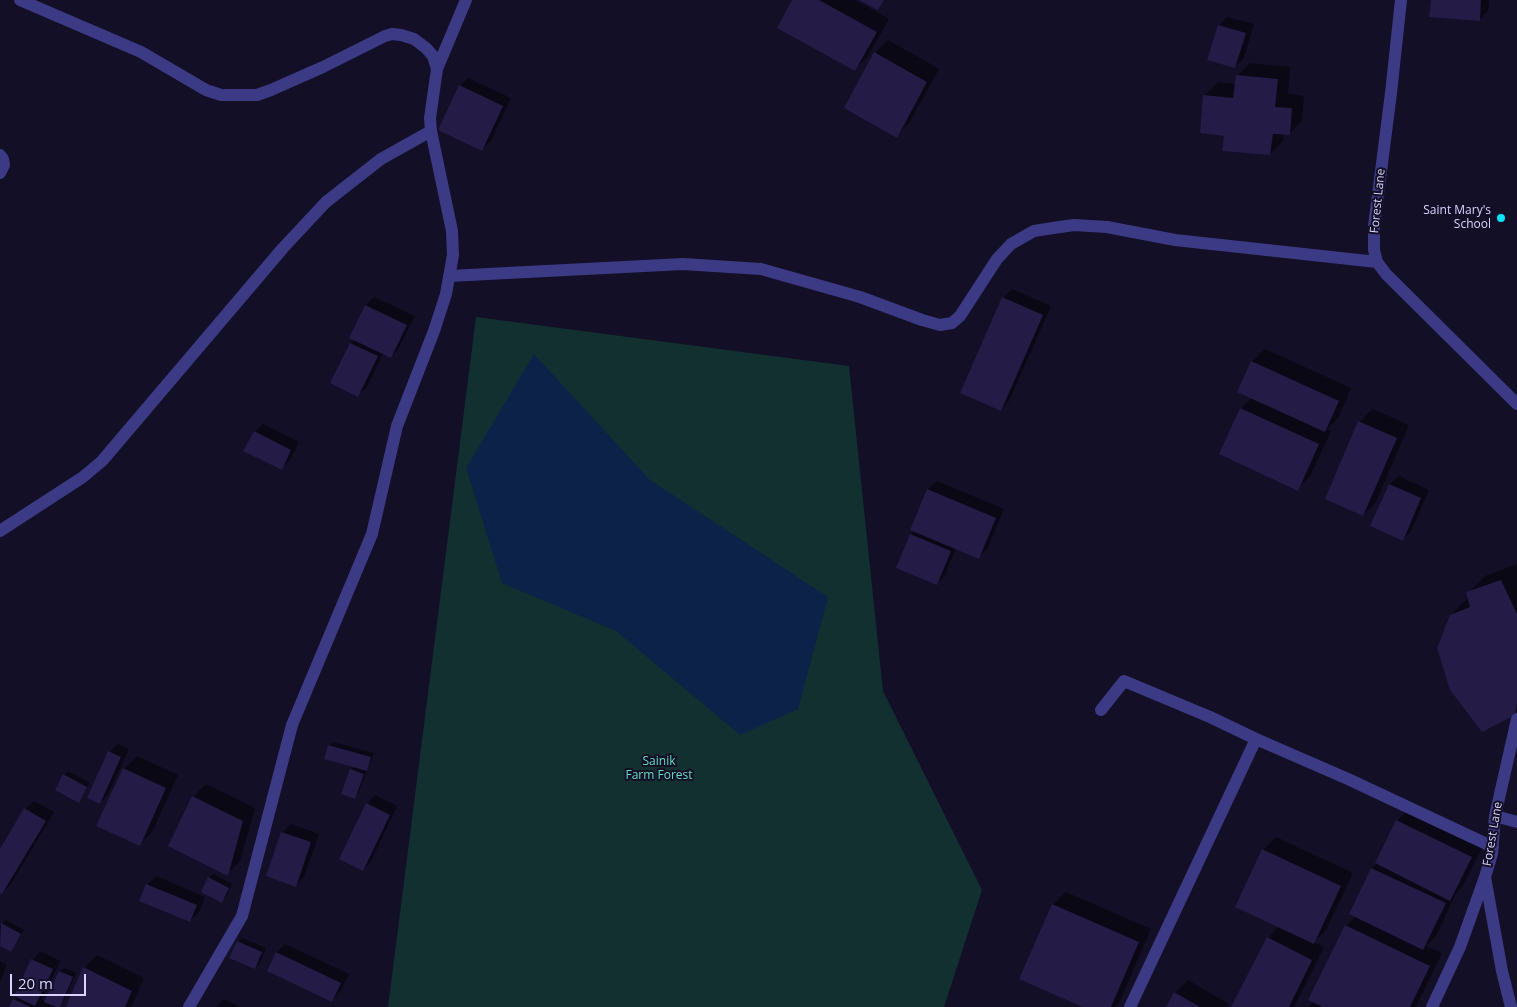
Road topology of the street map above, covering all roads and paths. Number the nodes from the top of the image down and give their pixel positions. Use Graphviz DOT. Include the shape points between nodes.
graph roads {
  1 [pos="20,0"];
  2 [pos="466,0"];
  3 [pos="1401,0"];
  4 [pos="437,69"];
  5 [pos="431,131"];
  6 [pos="0,155"];
  7 [pos="0,173"];
  8 [pos="1377,262"];
  9 [pos="450,276"];
  10 [pos="1517,404"];
  11 [pos="0,531"];
  12 [pos="1101,710"];
  13 [pos="1517,719"];
  14 [pos="1256,739"];
  15 [pos="1495,816"];
  16 [pos="1517,822"];
  17 [pos="1492,847"];
  18 [pos="1485,877"];
  19 [pos="189,1007"];
  20 [pos="1130,1007"];
  21 [pos="1432,1007"];
  22 [pos="1511,1007"];
  1 -- 4 [label="street" via="141,52 206,90 221,95 257,95 392,34 414,39 426,48"];
  2 -- 4 [label="street"];
  3 -- 8 [label="street, Forest Lane" via="1374,226"];
  4 -- 5 [label="street" via="430,106"];
  5 -- 9 [label="street" via="452,230"];
  5 -- 11 [label="street" via="381,159 326,202 102,461"];
  6 -- 7 [label="street" via="4,165"];
  8 -- 9 [label="street" via="1175,240 1107,226 1053,228 1034,231 1011,244 997,259 960,316 940,325 860,296 762,269 683,264"];
  8 -- 10 [label="street"];
  9 -- 19 [label="street" via="434,331 397,426 372,534 292,726 242,916"];
  12 -- 14 [label="street" via="1124,681"];
  13 -- 15 [label="street, Forest Lane"];
  14 -- 17 [label="street"];
  14 -- 20 [label="street"];
  15 -- 16 [label="street"];
  15 -- 17 [label="street, Forest Lane"];
  17 -- 18 [label="street, Forest Lane"];
  18 -- 21 [label="street" via="1460,947"];
  18 -- 22 [label="street, Forest Lane"];
}
